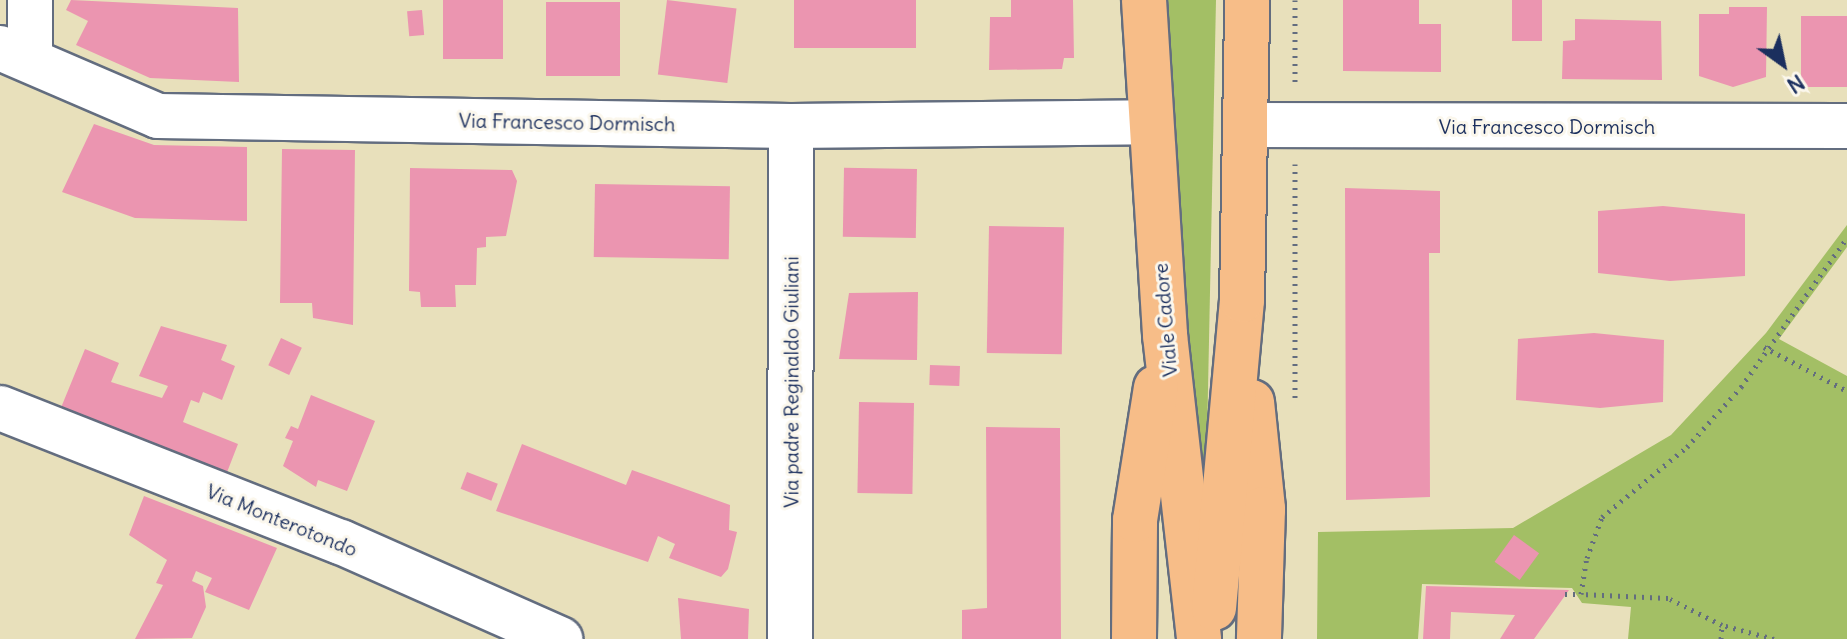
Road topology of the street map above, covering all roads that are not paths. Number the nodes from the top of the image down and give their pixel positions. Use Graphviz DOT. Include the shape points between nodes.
graph roads {
  1 [pos="30,0"];
  2 [pos="1144,0"];
  3 [pos="1247,0"];
  4 [pos="15,54"];
  5 [pos="1149,122"];
  6 [pos="1246,125"];
  7 [pos="791,126"];
  8 [pos="1847,126"];
  9 [pos="1242,300"];
  10 [pos="1165,335"];
  11 [pos="0,408"];
  12 [pos="560,639"];
  13 [pos="790,639"];
  14 [pos="1134,639"];
  15 [pos="1199,639"];
  16 [pos="1211,639"];
  17 [pos="1259,639"];
  1 -- 4 [label="street"];
  2 -- 5 [label="main road, Viale Cadore"];
  3 -- 6 [label="main road"];
  4 -- 7 [label="street, Via Francesco Dormisch" via="158,116"];
  5 -- 7 [label="street, Via Francesco Dormisch"];
  5 -- 10 [label="main road, Viale Cadore"];
  6 -- 8 [label="street, Via Francesco Dormisch"];
  6 -- 9 [label="main road"];
  7 -- 13 [label="street, Via padre Reginaldo Giuliani"];
  9 -- 16 [label="main road"];
  9 -- 17 [label="main road" via="1263,509"];
  10 -- 14 [label="main road" via="1135,520"];
  10 -- 15 [label="main road, Viale Cadore"];
  11 -- 12 [label="street, Via Monterotondo" via="341,542"];
}
